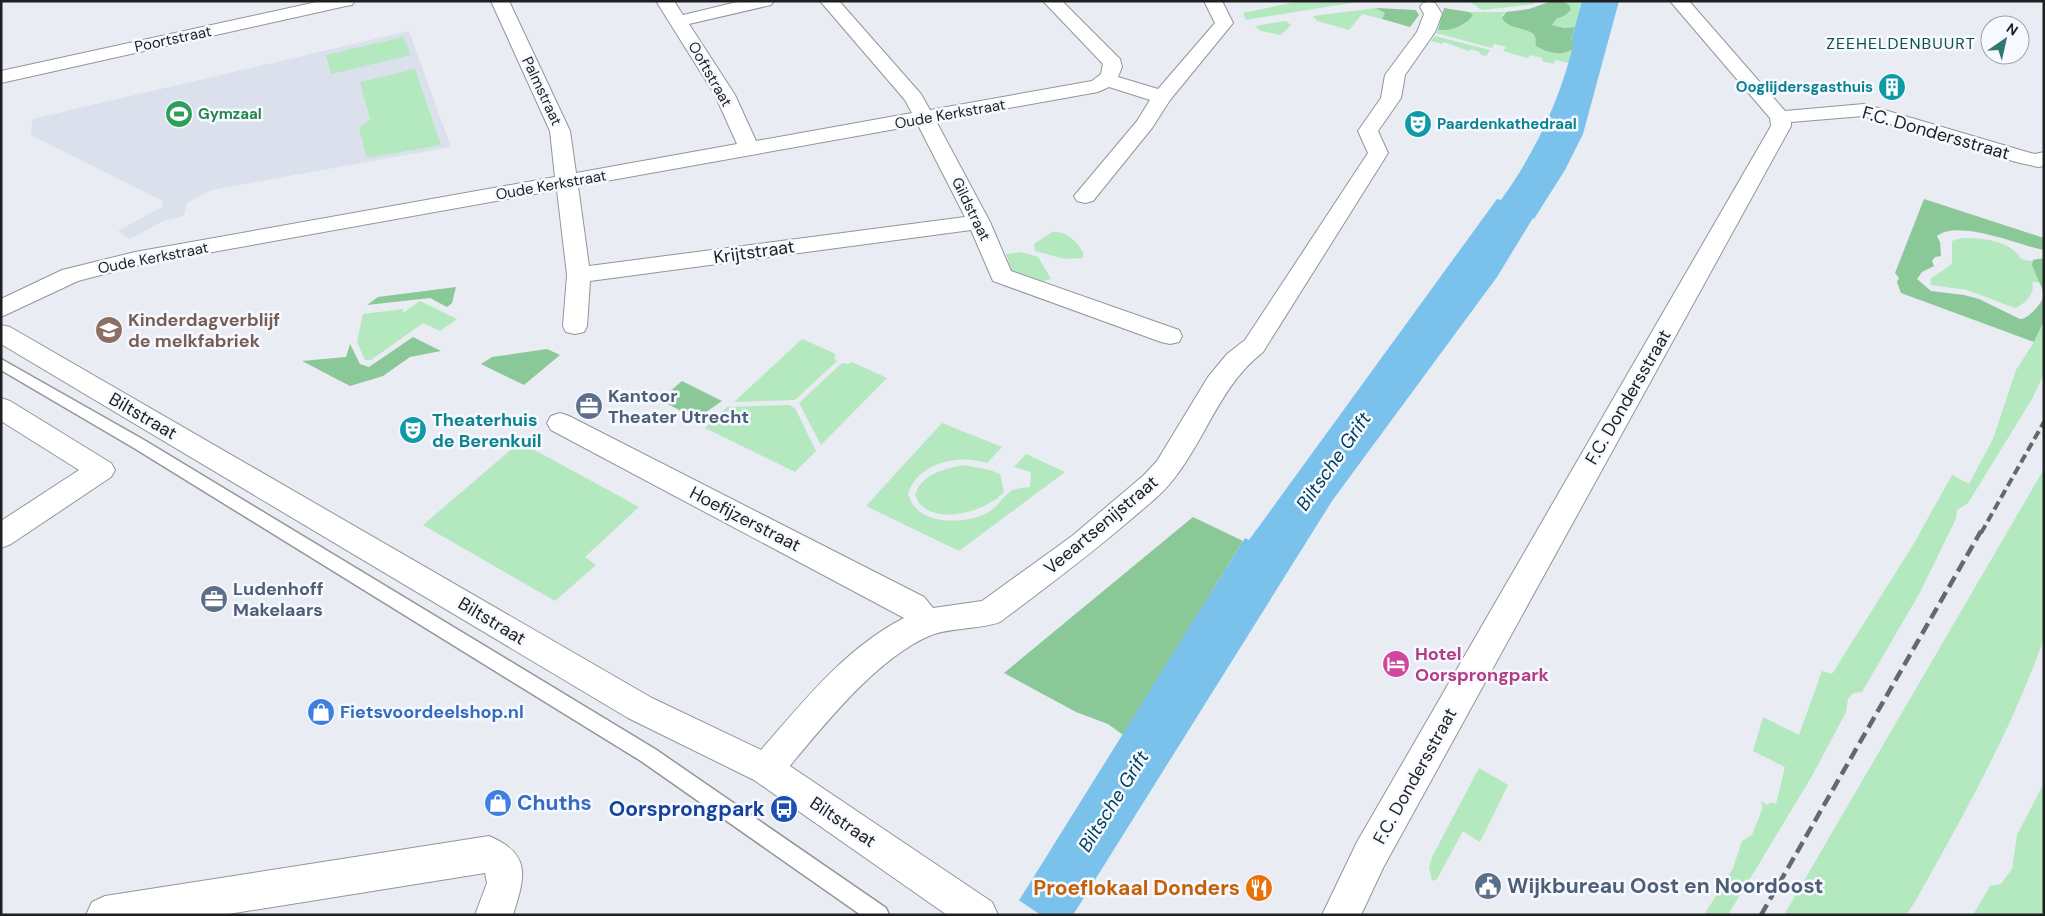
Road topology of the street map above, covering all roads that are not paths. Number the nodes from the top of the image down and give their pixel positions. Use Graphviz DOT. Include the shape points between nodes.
graph roads {
  1 [pos="346,1"];
  2 [pos="500,1"];
  3 [pos="666,1"];
  4 [pos="764,1"];
  5 [pos="829,1"];
  6 [pos="1052,1"];
  7 [pos="1213,1"];
  8 [pos="1679,1"];
  9 [pos="319,4"];
  10 [pos="1430,7"];
  11 [pos="679,21"];
  12 [pos="1,77"];
  13 [pos="1106,80"];
  14 [pos="1162,96"];
  15 [pos="1780,117"];
  16 [pos="926,118"];
  17 [pos="749,150"];
  18 [pos="2044,158"];
  19 [pos="568,181"];
  20 [pos="1085,196"];
  21 [pos="980,222"];
  22 [pos="579,275"];
  23 [pos="1,309"];
  24 [pos="575,326"];
  25 [pos="1,332"];
  26 [pos="1170,336"];
  27 [pos="1,364"];
  28 [pos="1,408"];
  29 [pos="560,423"];
  30 [pos="1,536"];
  31 [pos="926,622"];
  32 [pos="766,769"];
  33 [pos="105,915"];
  34 [pos="494,915"];
  35 [pos="879,915"];
  36 [pos="979,915"];
  37 [pos="1341,915"];
  1 -- 9 [label="street, Poortstraat"];
  2 -- 19 [label="street, Palmstraat" via="560,131"];
  3 -- 11 [label="street, Ooftstraat"];
  4 -- 11 [label="street"];
  5 -- 16 [label="street, Gildstraat" via="914,98"];
  6 -- 13 [label="street" via="1113,63 1113,71"];
  7 -- 14 [label="street" via="1224,23"];
  8 -- 15 [label="street"];
  9 -- 12 [label="street, Poortstraat"];
  10 -- 31 [label="street, Veeartsenijstraat" via="1433,14 1426,32 1395,75 1390,98 1368,131 1378,153 1254,346 1236,360 1217,384 1167,468 1154,483 1082,544 989,613"];
  11 -- 17 [label="street, Ooftstraat" via="725,95"];
  13 -- 14 [label="street"];
  13 -- 16 [label="street, Oude Kerkstraat" via="1098,86"];
  14 -- 20 [label="street" via="1145,124"];
  15 -- 18 [label="street, F.C. Dondersstraat" via="1864,110 2023,158 2038,161"];
  15 -- 37 [label="street, F.C. Dondersstraat" via="1781,126 1375,846"];
  16 -- 17 [label="street, Oude Kerkstraat"];
  16 -- 21 [label="street, Gildstraat"];
  17 -- 19 [label="street, Oude Kerkstraat"];
  19 -- 22 [label="street, Palmstraat"];
  19 -- 23 [label="street, Oude Kerkstraat" via="135,260 70,276"];
  21 -- 22 [label="street, Krijtstraat"];
  21 -- 26 [label="street, Gildstraat" via="1001,276"];
  22 -- 24 [label="street"];
  25 -- 32 [label="street, Biltstraat" via="640,708"];
  27 -- 35 [label="lane, Biltstraat" via="139,444 648,755"];
  28 -- 30 [label="street" via="102,470"];
  29 -- 31 [label="street, Hoefijzerstraat" via="914,606"];
  31 -- 32 [label="street, Veeartsenijstraat" via="893,639 831,694"];
  32 -- 36 [label="street, Biltstraat"];
  33 -- 34 [label="street" via="489,854 502,863 505,883"];
}
